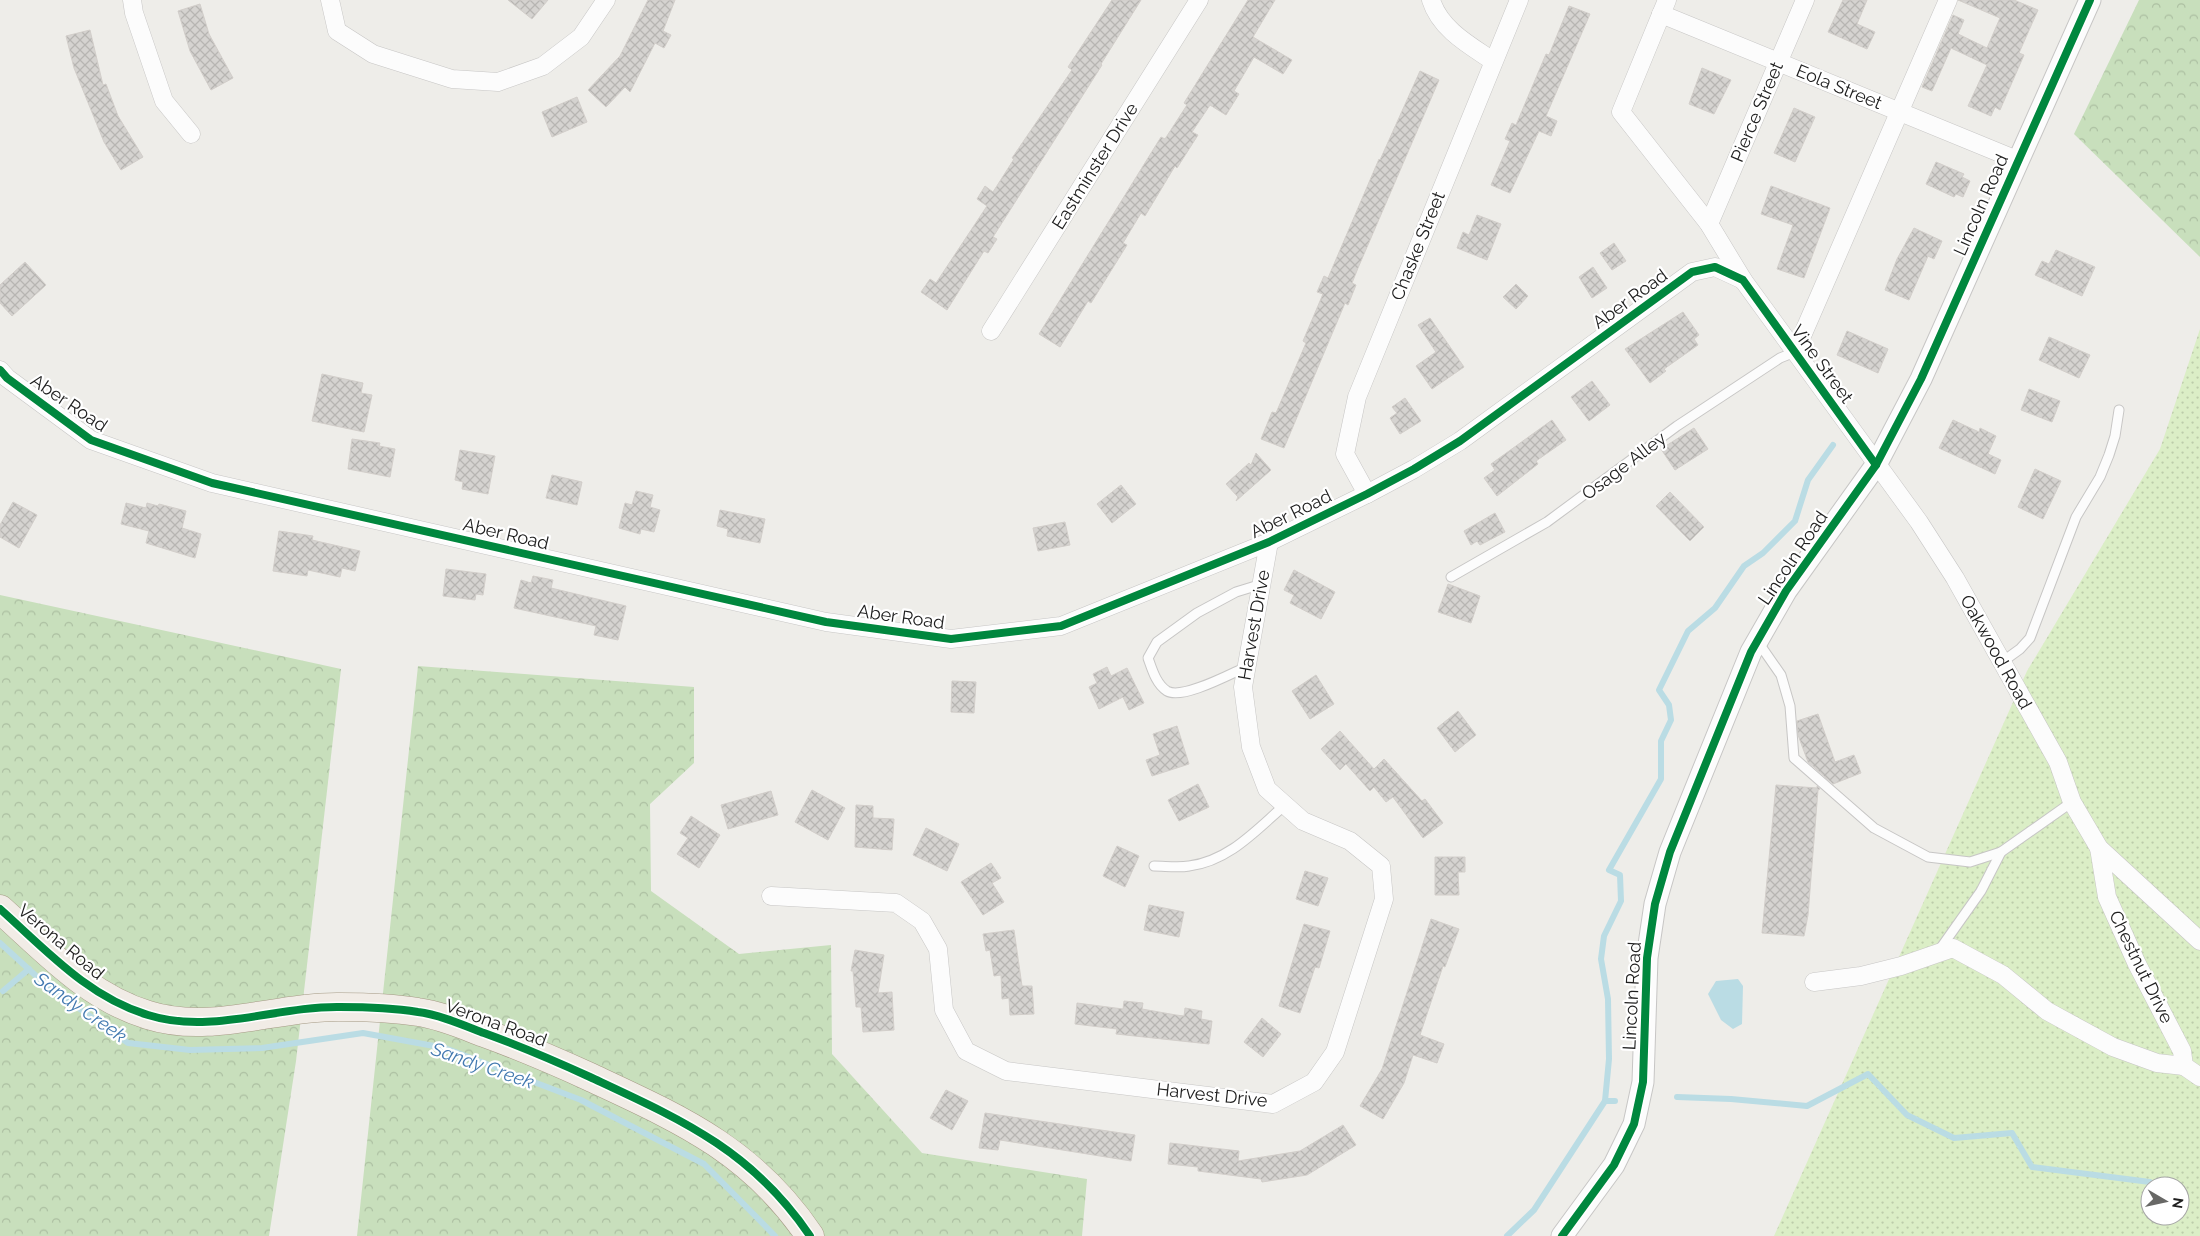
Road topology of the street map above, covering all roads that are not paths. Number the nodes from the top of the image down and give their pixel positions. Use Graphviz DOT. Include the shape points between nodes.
graph roads {
  1 [pos="132,0"];
  2 [pos="330,0"];
  3 [pos="606,0"];
  4 [pos="1199,0"];
  5 [pos="1431,0"];
  6 [pos="1519,0"];
  7 [pos="1804,0"];
  8 [pos="1948,0"];
  9 [pos="2090,0"];
  10 [pos="1664,7"];
  11 [pos="1493,61"];
  12 [pos="1779,62"];
  13 [pos="1900,112"];
  14 [pos="190,134"];
  15 [pos="2017,160"];
  16 [pos="1709,224"];
  17 [pos="1743,280"];
  18 [pos="991,331"];
  19 [pos="1794,352"];
  20 [pos="0,370"];
  21 [pos="2119,410"];
  22 [pos="1876,465"];
  23 [pos="1367,494"];
  24 [pos="1269,542"];
  25 [pos="1451,577"];
  26 [pos="1262,584"];
  27 [pos="1757,641"];
  28 [pos="2002,662"];
  29 [pos="1246,667"];
  30 [pos="2072,802"];
  31 [pos="1285,805"];
  32 [pos="2098,848"];
  33 [pos="2001,852"];
  34 [pos="1154,866"];
  35 [pos="771,896"];
  36 [pos="0,910"];
  37 [pos="2200,941"];
  38 [pos="1939,952"];
  39 [pos="1814,982"];
  40 [pos="2184,1066"];
  41 [pos="2200,1077"];
  42 [pos="810,1236"];
  43 [pos="1562,1236"];
  1 -- 14 [label="street" via="164,100"];
  2 -- 3 [label="street" via="337,31 373,54 452,79 498,82 544,66 580,37"];
  4 -- 18 [label="street, Eastminster Drive"];
  5 -- 11 [label="street" via="1436,15 1460,39"];
  6 -- 11 [label="street, Chaske Street"];
  7 -- 12 [label="street, Pierce Street"];
  8 -- 13 [label="street"];
  9 -- 15 [label="street, Lincoln Road"];
  10 -- 12 [label="street, Eola Street"];
  10 -- 16 [label="street, Vine Street" via="1621,112"];
  11 -- 23 [label="street, Chaske Street" via="1357,397 1345,454"];
  12 -- 13 [label="street, Eola Street"];
  12 -- 16 [label="street, Pierce Street"];
  13 -- 15 [label="street, Eola Street"];
  13 -- 19 [label="street"];
  15 -- 22 [label="street, Lincoln Road" via="1921,379"];
  16 -- 17 [label="street, Vine Street"];
  17 -- 19 [label="street, Vine Street"];
  17 -- 23 [label="street, Aber Road" via="1716,267 1692,272 1460,442"];
  19 -- 22 [label="street, Vine Street"];
  19 -- 25 [label="lane, Osage Alley" via="1677,426 1547,522"];
  20 -- 24 [label="street, Aber Road" via="91,440 212,483 826,622 951,639 1061,626"];
  21 -- 28 [label="lane" via="2109,456 2076,517 2030,638"];
  22 -- 27 [label="street, Lincoln Road" via="1786,591"];
  22 -- 28 [label="street, Oakwood Road" via="1919,522 1955,578"];
  23 -- 24 [label="street, Aber Road"];
  24 -- 26 [label="street, Harvest Drive"];
  26 -- 29 [label="street, Harvest Drive"];
  26 -- 29 [label="lane" via="1236,592 1198,613 1157,642 1148,658 1156,679 1168,691 1183,694"];
  27 -- 33 [label="lane" via="1781,675 1790,706 1794,758 1874,828 1928,857 1970,862"];
  27 -- 43 [label="street, Lincoln Road" via="1670,852 1655,904 1647,958 1642,1082 1634,1124 1614,1165"];
  28 -- 30 [label="street, Oakwood Road" via="2058,762"];
  29 -- 31 [label="street, Harvest Drive" via="1243,687 1251,747 1268,789"];
  30 -- 32 [label="street, Oakwood Road"];
  30 -- 33 [label="lane"];
  31 -- 34 [label="lane" via="1237,847 1216,859 1189,866"];
  31 -- 35 [label="street, Harvest Drive" via="1303,821 1350,841 1381,866 1384,899 1335,1052 1314,1082 1273,1104 1006,1071 966,1051 944,1010 938,949 922,921 896,904"];
  32 -- 37 [label="street"];
  32 -- 40 [label="street, Chestnut Drive" via="2108,897 2137,964 2182,1051"];
  33 -- 38 [label="lane" via="1981,891"];
  36 -- 42 [label="main road, Verona Road" via="99,994 150,1016 172,1021 209,1022 338,1006 419,1012 544,1056 679,1118 715,1140 777,1194"];
  38 -- 39 [label="street" via="1861,976"];
  38 -- 40 [label="street" via="1953,948 2003,975 2047,1010 2113,1046 2157,1064"];
  40 -- 41 [label="street"];
}
